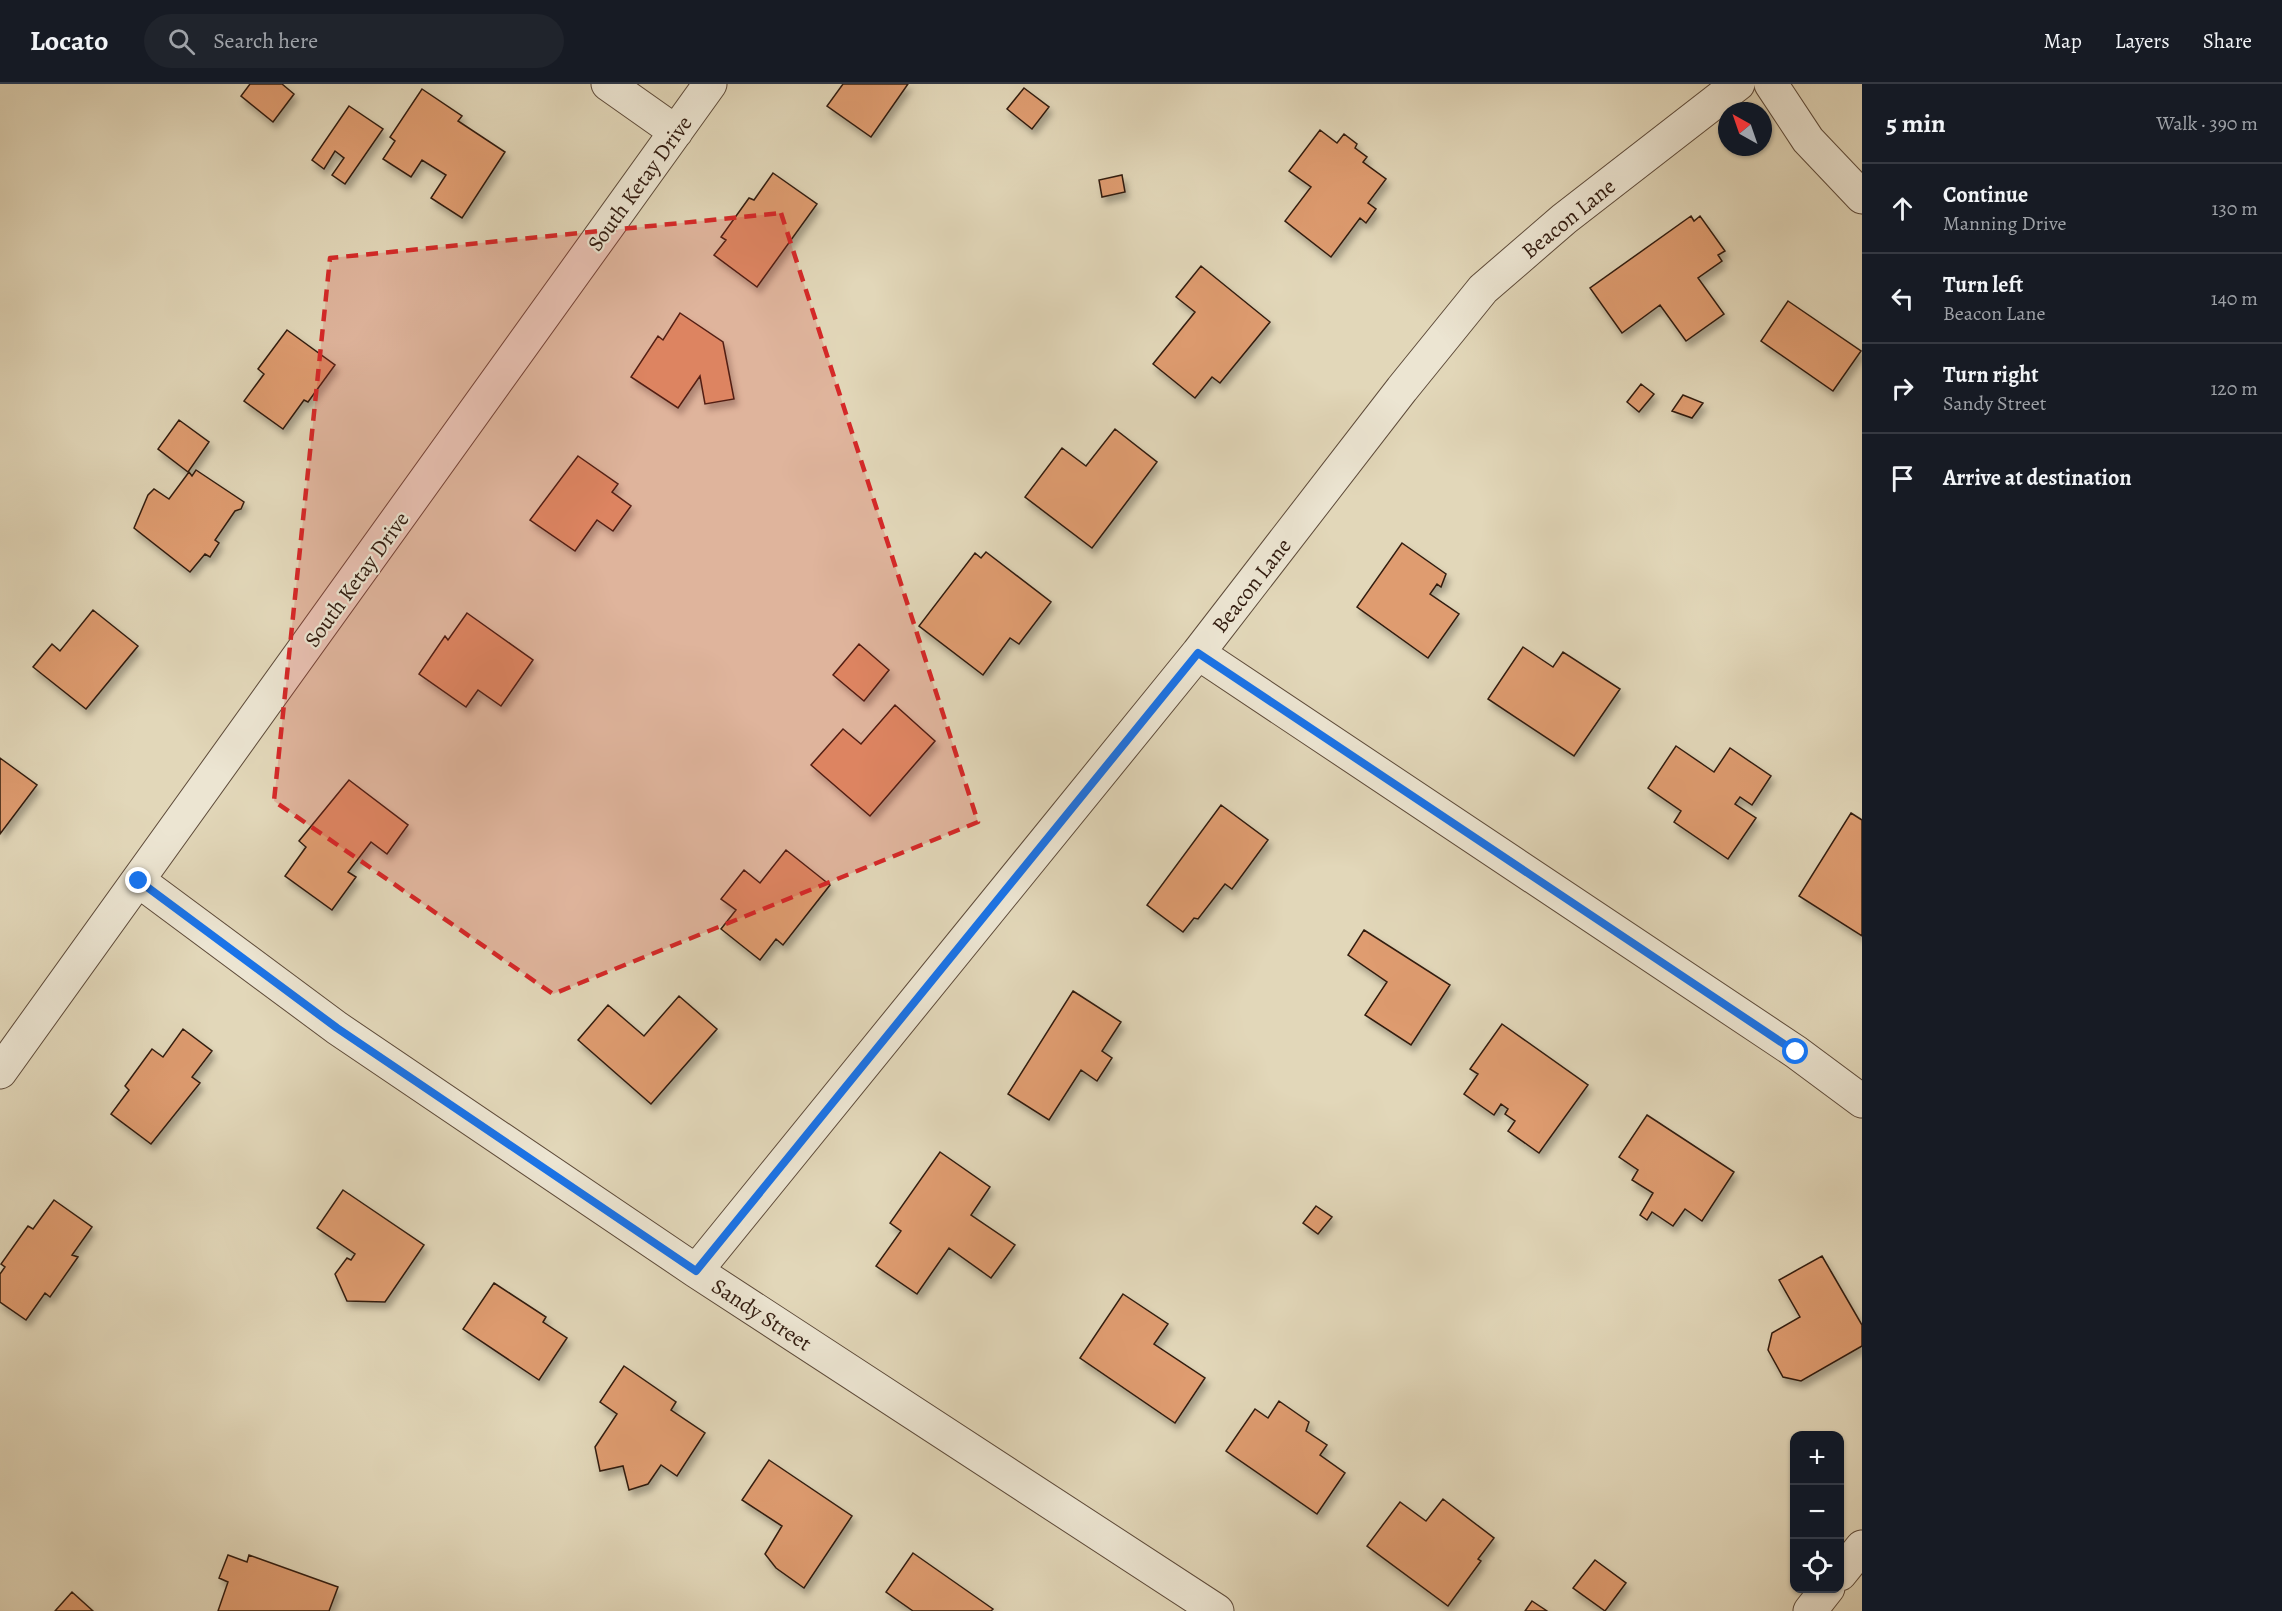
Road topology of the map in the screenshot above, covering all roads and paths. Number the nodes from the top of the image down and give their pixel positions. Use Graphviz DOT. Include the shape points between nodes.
graph roads {
  1 [pos="608,84"];
  2 [pos="710,84"];
  3 [pos="1738,84"];
  4 [pos="1772,84"];
  5 [pos="676,132"];
  6 [pos="1862,197"];
  7 [pos="1198,653"];
  8 [pos="139,881"];
  9 [pos="0,1072"];
  10 [pos="1862,1101"];
  11 [pos="696,1271"];
  12 [pos="1862,1547"];
  13 [pos="1844,1568"];
  14 [pos="1824,1593"];
  15 [pos="1217,1611"];
  16 [pos="1810,1611"];
  1 -- 5 [label="street"];
  2 -- 5 [label="street, South Ketay Drive"];
  3 -- 7 [label="street, Beacon Lane" via="1564,219 1483,289"];
  4 -- 6 [label="street" via="1808,140"];
  5 -- 8 [label="street, South Ketay Drive"];
  7 -- 10 [label="street" via="1796,1052"];
  7 -- 11 [label="street, Beacon Lane"];
  8 -- 9 [label="street, South Ketay Drive"];
  8 -- 11 [label="street, Sandy Street" via="337,1028"];
  11 -- 15 [label="street, Sandy Street"];
  12 -- 13 [label="street"];
  14 -- 16 [label="street"];
}
